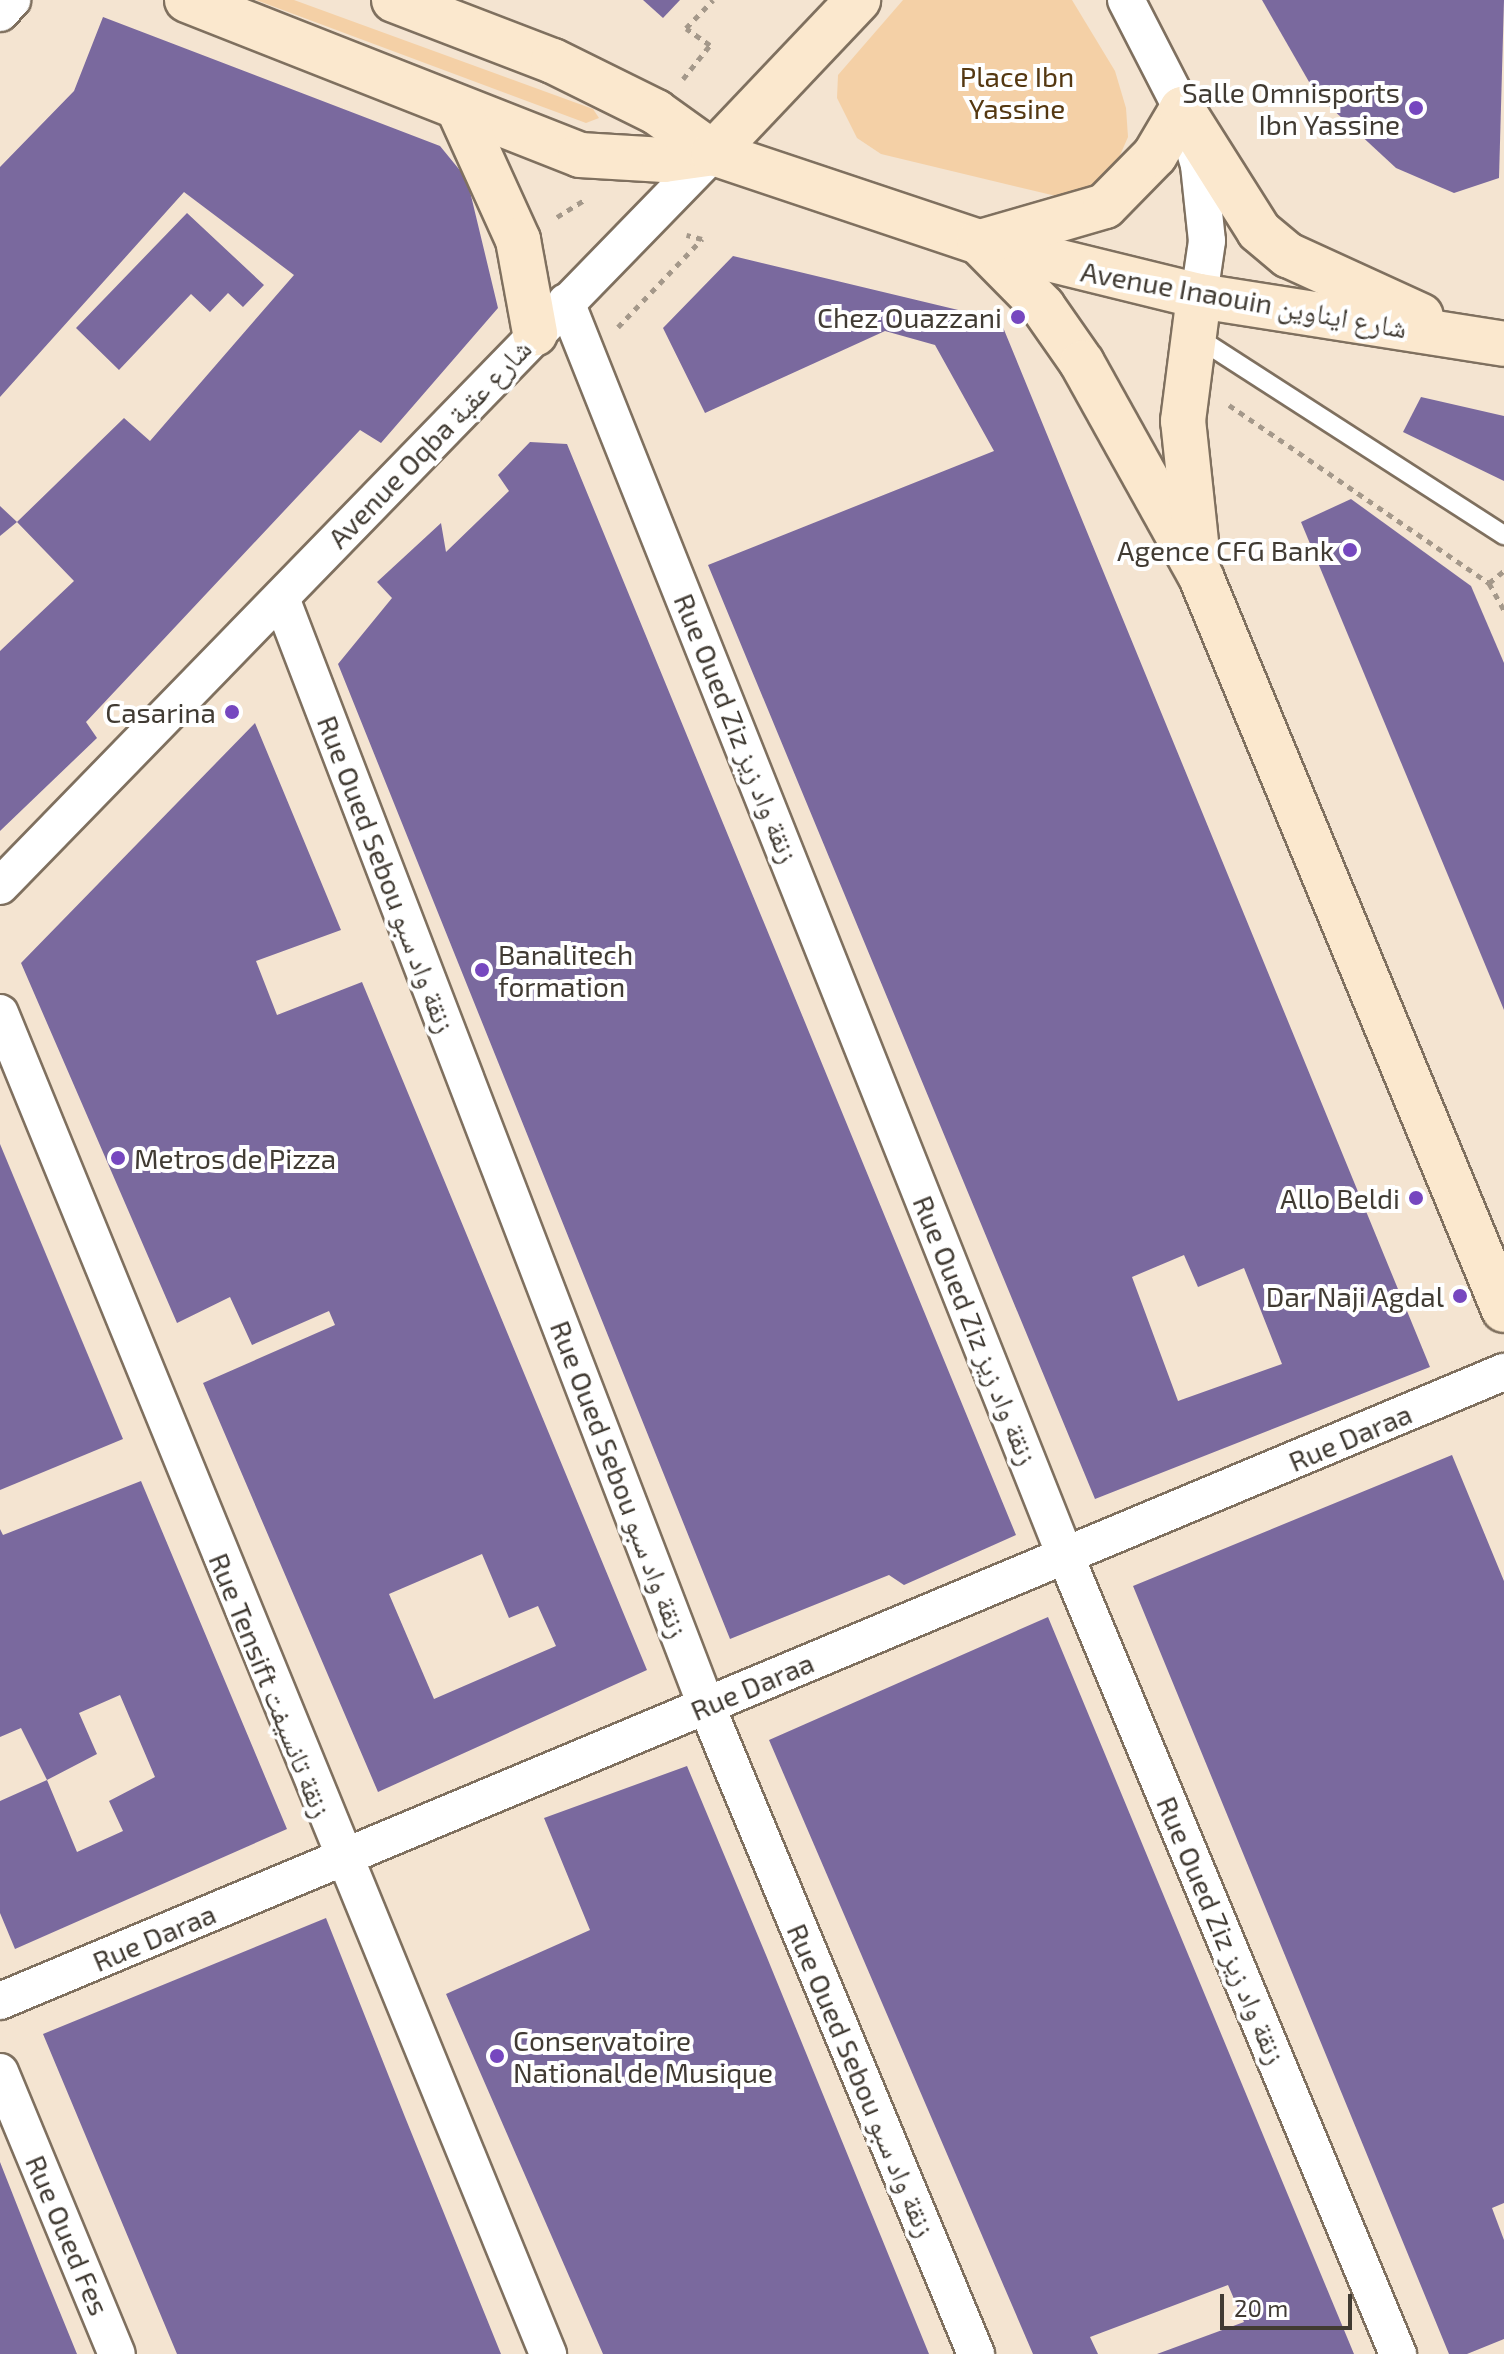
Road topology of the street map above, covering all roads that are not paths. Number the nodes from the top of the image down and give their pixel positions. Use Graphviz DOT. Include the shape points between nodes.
graph roads {
  1 [pos="12,0"];
  2 [pos="187,0"];
  3 [pos="394,0"];
  4 [pos="858,0"];
  5 [pos="1126,0"];
  6 [pos="0,13"];
  7 [pos="1182,109"];
  8 [pos="460,112"];
  9 [pos="713,153"];
  10 [pos="979,242"];
  11 [pos="566,302"];
  12 [pos="535,333"];
  13 [pos="1460,333"];
  14 [pos="1192,335"];
  15 [pos="1504,344"];
  16 [pos="1504,535"];
  17 [pos="1201,577"];
  18 [pos="281,598"];
  19 [pos="0,886"];
  20 [pos="0,1013"];
  21 [pos="1504,1310"];
  22 [pos="1504,1372"];
  23 [pos="1065,1555"];
  24 [pos="706,1705"];
  25 [pos="341,1858"];
  26 [pos="0,2001"];
  27 [pos="0,2072"];
  28 [pos="117,2354"];
  29 [pos="548,2354"];
  30 [pos="976,2354"];
  31 [pos="1398,2354"];
  1 -- 6 [label="street"];
  2 -- 8 [label="main road"];
  3 -- 9 [label="main road" via="553,61 656,112"];
  4 -- 9 [label="main road, Avenue Oqba شارع عقبة"];
  5 -- 7 [label="street"];
  7 -- 10 [label="main road" via="1155,155 1105,206"];
  7 -- 13 [label="main road" via="1238,203 1288,255"];
  7 -- 14 [label="street" via="1205,195"];
  8 -- 9 [label="main road" via="580,155 664,160"];
  8 -- 12 [label="main road" via="518,240"];
  9 -- 10 [label="main road, Avenue Inaouin شارع ايناوين"];
  9 -- 11 [label="street, Avenue Oqba شارع عقبة"];
  10 -- 14 [label="main road, Avenue Inaouin شارع ايناوين"];
  10 -- 17 [label="main road" via="1043,307 1082,363"];
  11 -- 12 [label="street, Avenue Oqba شارع عقبة"];
  11 -- 23 [label="street, Rue Oued Ziz زنقة واد زيز"];
  12 -- 18 [label="street, Avenue Oqba شارع عقبة"];
  13 -- 14 [label="main road, Avenue Inaouin شارع ايناوين"];
  13 -- 15 [label="main road, Avenue Inaouin شارع ايناوين"];
  14 -- 16 [label="lane"];
  14 -- 17 [label="main road" via="1187,472"];
  17 -- 21 [label="main road"];
  18 -- 19 [label="street, Avenue Oqba شارع عقبة"];
  18 -- 24 [label="street, Rue Oued Sebou زنقة واد سبو"];
  20 -- 25 [label="street, Rue Tensift زنقة تانسيفت"];
  22 -- 23 [label="street, Rue Daraa"];
  23 -- 24 [label="street, Rue Daraa"];
  23 -- 31 [label="street, Rue Oued Ziz زنقة واد زيز"];
  24 -- 25 [label="street, Rue Daraa"];
  24 -- 30 [label="street, Rue Oued Sebou زنقة واد سبو"];
  25 -- 26 [label="street, Rue Daraa"];
  25 -- 29 [label="street, Rue Tensift زنقة تانسيفت"];
  27 -- 28 [label="street, Rue Oued Fes"];
}
